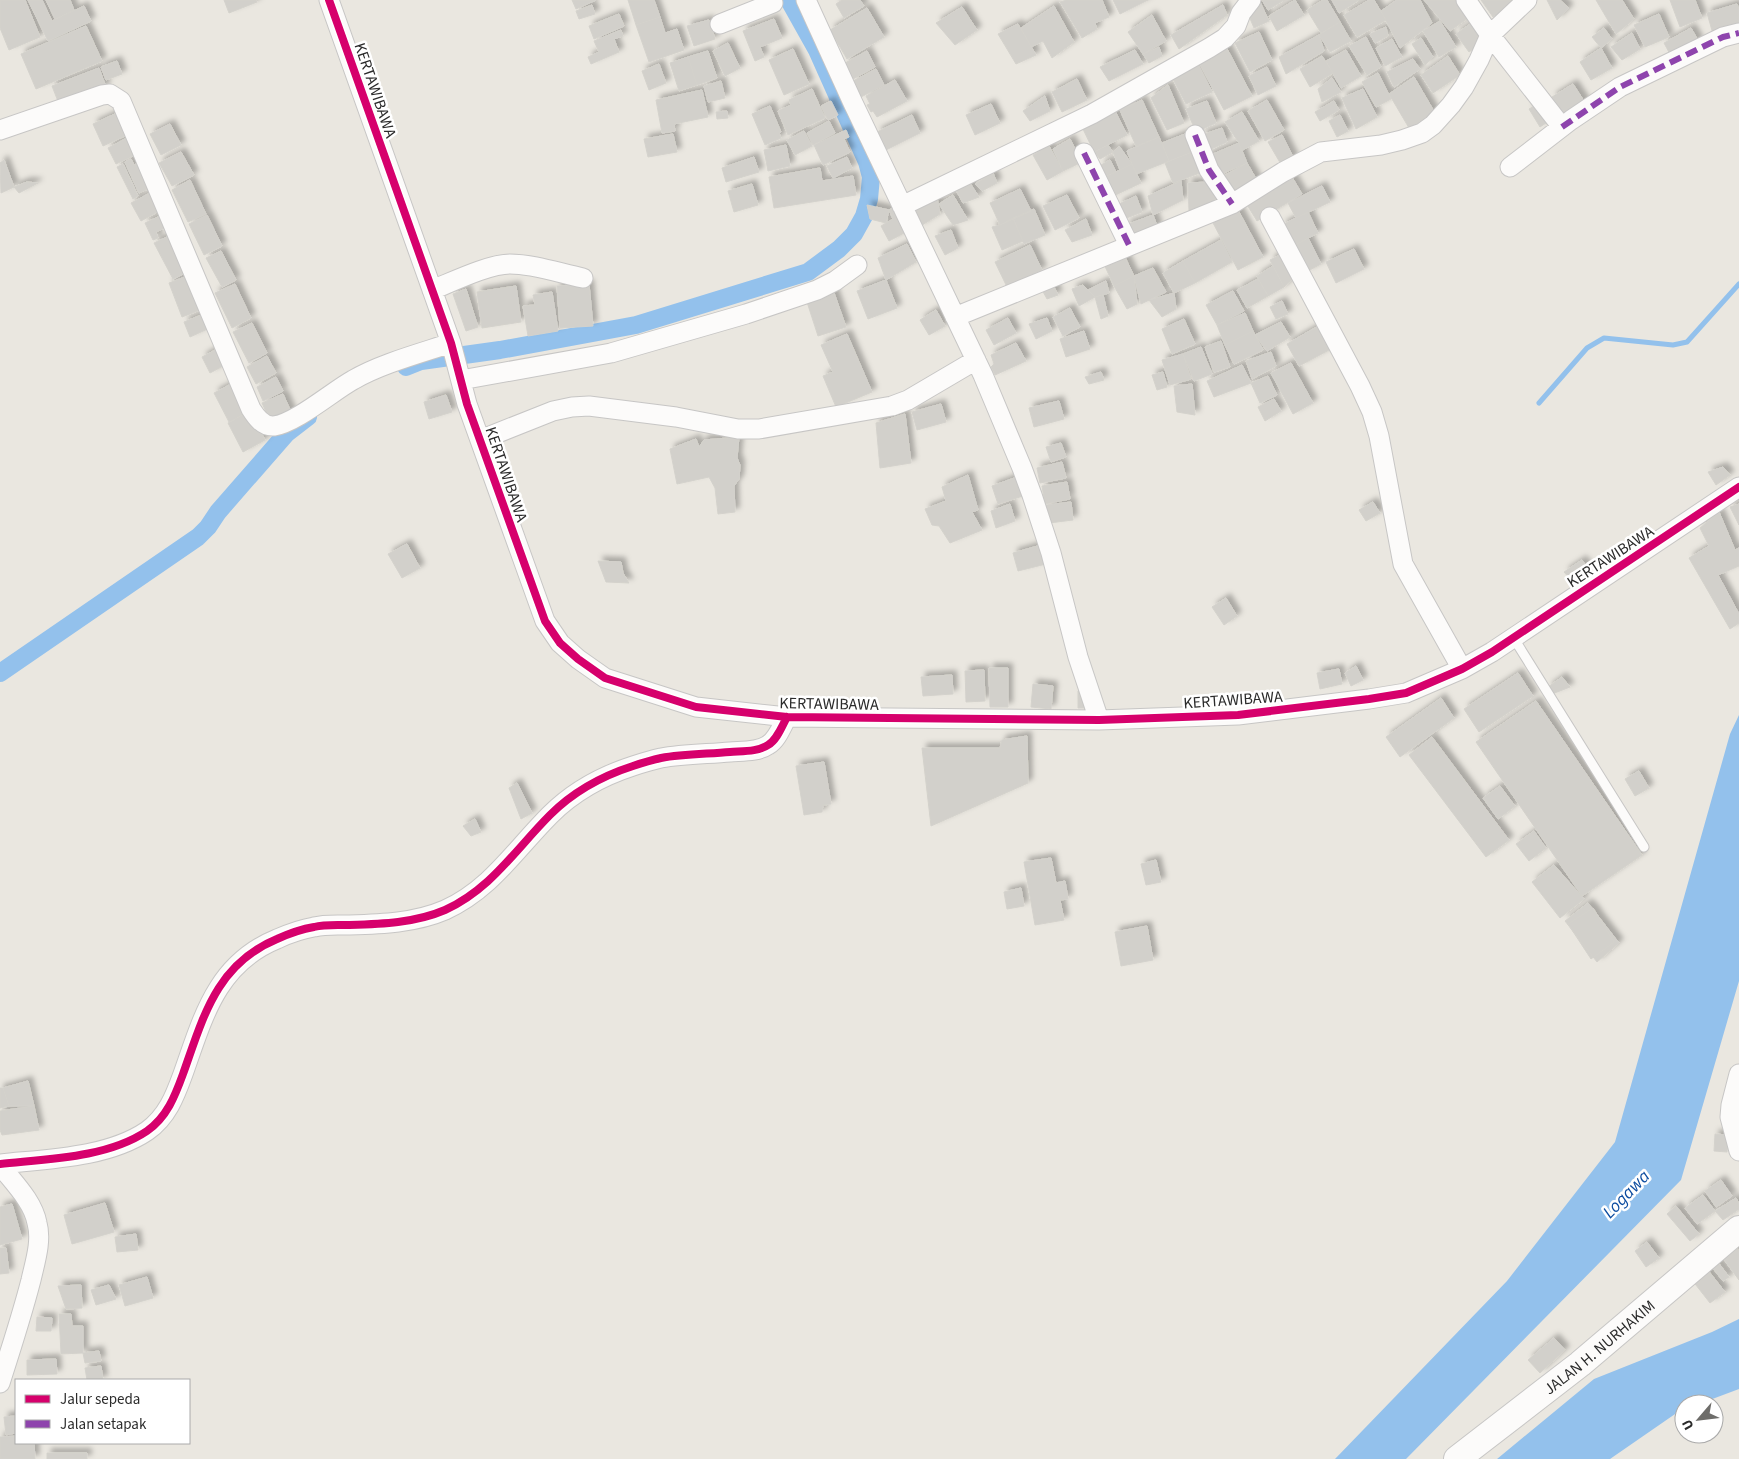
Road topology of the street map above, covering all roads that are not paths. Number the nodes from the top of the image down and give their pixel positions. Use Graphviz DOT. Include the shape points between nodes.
graph roads {
  1 [pos="329,0"];
  2 [pos="806,0"];
  3 [pos="1251,0"];
  4 [pos="1466,0"];
  5 [pos="1527,0"];
  6 [pos="775,1"];
  7 [pos="720,24"];
  8 [pos="1739,33"];
  9 [pos="1490,34"];
  10 [pos="1562,127"];
  11 [pos="0,130"];
  12 [pos="1195,135"];
  13 [pos="1084,153"];
  14 [pos="1510,167"];
  15 [pos="1232,204"];
  16 [pos="902,206"];
  17 [pos="1270,217"];
  18 [pos="1129,245"];
  19 [pos="858,265"];
  20 [pos="582,278"];
  21 [pos="432,290"];
  22 [pos="955,316"];
  23 [pos="452,346"];
  24 [pos="976,360"];
  25 [pos="460,376"];
  26 [pos="479,436"];
  27 [pos="1739,488"];
  28 [pos="1513,637"];
  29 [pos="1462,669"];
  30 [pos="787,717"];
  31 [pos="1099,720"];
  32 [pos="1644,847"];
  33 [pos="1739,1074"];
  34 [pos="1739,1151"];
  35 [pos="0,1164"];
  36 [pos="1739,1229"];
  37 [pos="0,1383"];
  38 [pos="1457,1459"];
  1 -- 21 [label="street, KERTAWIBAWA"];
  2 -- 16 [label="street"];
  3 -- 16 [label="street" via="1236,26 1209,48 1068,126"];
  4 -- 9 [label="street"];
  5 -- 9 [label="street"];
  6 -- 7 [label="street"];
  8 -- 10 [label="street" via="1723,37 1620,87"];
  9 -- 10 [label="street"];
  9 -- 15 [label="street" via="1464,88 1451,106 1422,133 1381,145 1321,152"];
  10 -- 14 [label="street"];
  11 -- 23 [label="street" via="102,95 110,94 121,101 251,409 265,424 272,426 293,418 354,379 394,362"];
  12 -- 15 [label="street" via="1209,170"];
  13 -- 18 [label="street"];
  15 -- 18 [label="street"];
  16 -- 22 [label="street"];
  17 -- 29 [label="street" via="1372,412 1403,564"];
  18 -- 22 [label="street"];
  19 -- 25 [label="street" via="816,290 611,354"];
  20 -- 21 [label="street" via="507,264"];
  21 -- 23 [label="street, KERTAWIBAWA"];
  22 -- 24 [label="street"];
  23 -- 25 [label="street, KERTAWIBAWA"];
  24 -- 26 [label="street" via="892,406 759,429 738,429 589,406 553,411"];
  24 -- 31 [label="street" via="1032,495"];
  25 -- 26 [label="street, KERTAWIBAWA"];
  26 -- 30 [label="street, KERTAWIBAWA" via="544,622 578,659 605,678 696,707"];
  27 -- 28 [label="street, KERTAWIBAWA"];
  28 -- 29 [label="street, KERTAWIBAWA"];
  28 -- 32 [label="lane"];
  29 -- 31 [label="street, KERTAWIBAWA" via="1406,693 1369,699 1238,715"];
  30 -- 31 [label="street, KERTAWIBAWA"];
  30 -- 35 [label="street" via="770,745 745,751 662,758 597,780 550,814 477,892 444,910 415,920 383,924 316,926 252,951 226,976 206,1009 176,1094 161,1120 145,1132 105,1150"];
  33 -- 34 [label="street" via="1730,1117"];
  35 -- 37 [label="street" via="29,1204 38,1224 38,1237 20,1325"];
  36 -- 38 [label="main road, JALAN H. NURHAKIM" via="1580,1364"];
}
